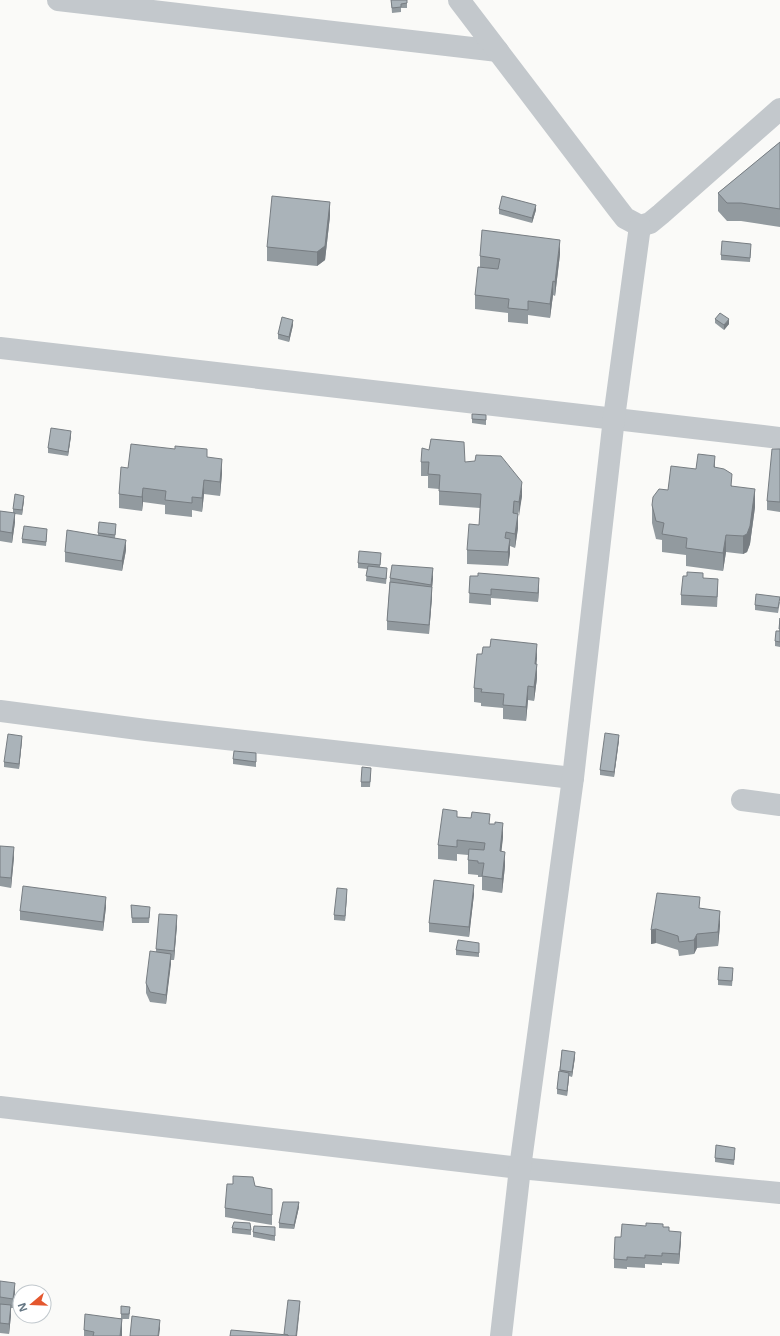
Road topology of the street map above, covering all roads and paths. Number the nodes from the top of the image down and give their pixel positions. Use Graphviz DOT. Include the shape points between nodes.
graph roads {
  1 [pos="58,0"];
  2 [pos="459,0"];
  3 [pos="498,50"];
  4 [pos="780,109"];
  5 [pos="640,226"];
  6 [pos="0,348"];
  7 [pos="614,418"];
  8 [pos="780,438"];
  9 [pos="0,711"];
  10 [pos="573,778"];
  11 [pos="742,800"];
  12 [pos="780,805"];
  13 [pos="0,1107"];
  14 [pos="520,1168"];
  15 [pos="780,1192"];
  16 [pos="501,1336"];
  1 -- 3 [label="street"];
  2 -- 3 [label="street"];
  3 -- 5 [label="street" via="625,218"];
  4 -- 5 [label="street" via="662,214 650,223"];
  5 -- 7 [label="street"];
  6 -- 7 [label="street"];
  7 -- 8 [label="street"];
  7 -- 10 [label="street"];
  9 -- 10 [label="street"];
  10 -- 14 [label="street"];
  11 -- 12 [label="street"];
  13 -- 14 [label="street"];
  14 -- 15 [label="street"];
  14 -- 16 [label="street"];
}
